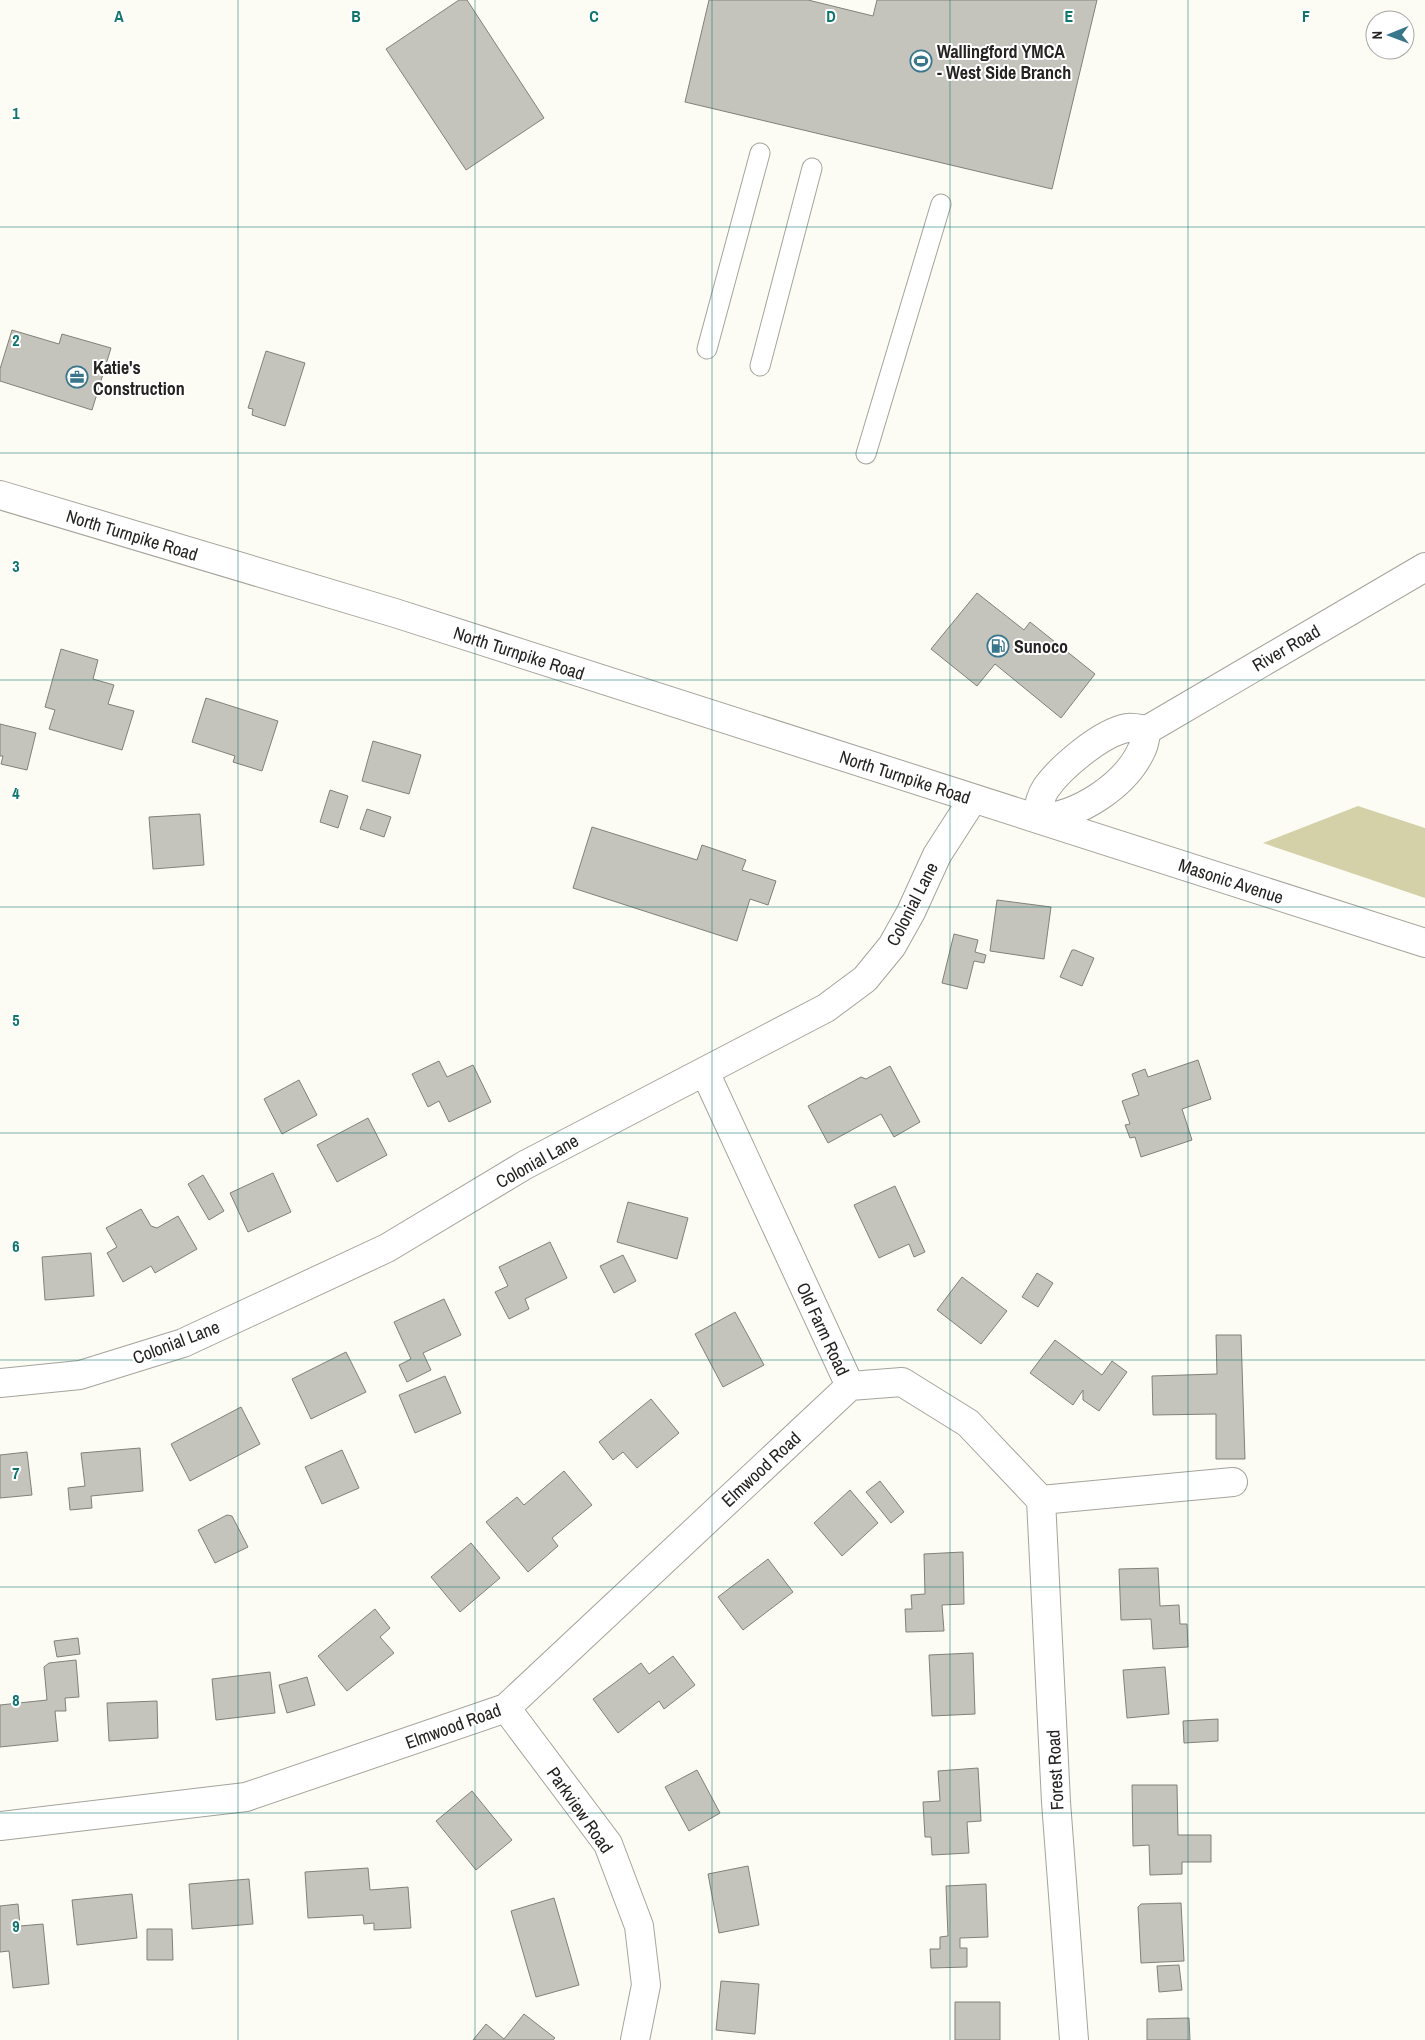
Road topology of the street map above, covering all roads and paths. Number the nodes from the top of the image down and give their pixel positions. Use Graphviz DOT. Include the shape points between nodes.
graph roads {
  1 [pos="760,153"];
  2 [pos="812,168"];
  3 [pos="941,204"];
  4 [pos="707,350"];
  5 [pos="760,366"];
  6 [pos="866,454"];
  7 [pos="0,495"];
  8 [pos="1425,567"];
  9 [pos="1147,730"];
  10 [pos="973,799"];
  11 [pos="1036,818"];
  12 [pos="1425,943"];
  13 [pos="705,1072"];
  14 [pos="0,1383"];
  15 [pos="850,1386"];
  16 [pos="1233,1482"];
  17 [pos="1040,1500"];
  18 [pos="506,1708"];
  19 [pos="0,1826"];
  20 [pos="635,2040"];
  21 [pos="1074,2040"];
  1 -- 4 [label="lane"];
  2 -- 5 [label="lane"];
  3 -- 6 [label="lane"];
  7 -- 10 [label="street, North Turnpike Road" via="395,613"];
  8 -- 9 [label="street, River Road"];
  9 -- 11 [label="street" via="1133,764 1113,785 1076,811"];
  9 -- 11 [label="street" via="1129,728 1116,731 1063,768 1046,789"];
  10 -- 11 [label="street, North Turnpike Road"];
  10 -- 13 [label="street, Colonial Lane" via="937,855 892,946 865,979 826,1008"];
  11 -- 12 [label="street, Masonic Avenue"];
  13 -- 14 [label="street, Colonial Lane" via="525,1165 387,1248 183,1343 80,1375"];
  13 -- 15 [label="street, Old Farm Road"];
  15 -- 17 [label="street, Old Farm Road" via="902,1382 968,1423"];
  15 -- 18 [label="street, Elmwood Road"];
  16 -- 17 [label="street"];
  17 -- 21 [label="street, Forest Road" via="1056,1802"];
  18 -- 19 [label="street, Elmwood Road" via="246,1797"];
  18 -- 20 [label="street, Parkview Road" via="608,1844 639,1926 646,1985"];
}
